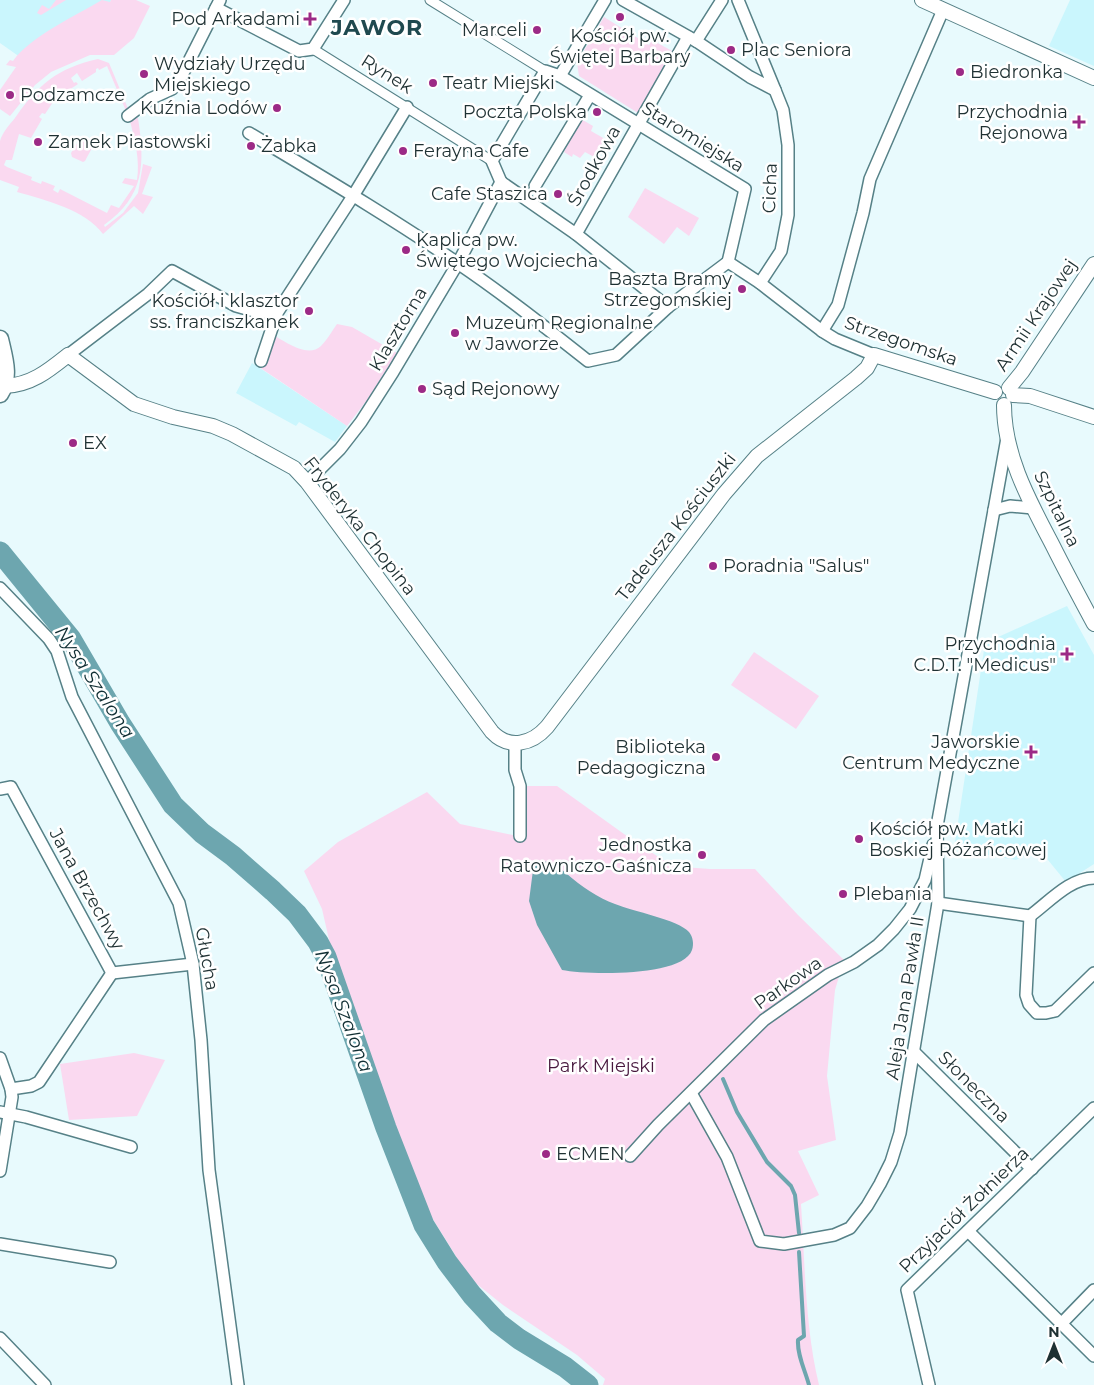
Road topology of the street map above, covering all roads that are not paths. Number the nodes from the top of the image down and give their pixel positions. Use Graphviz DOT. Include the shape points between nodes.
graph roads {
  1 [pos="344,0"];
  2 [pos="430,0"];
  3 [pos="604,0"];
  4 [pos="623,0"];
  5 [pos="722,0"];
  6 [pos="738,0"];
  7 [pos="922,0"];
  8 [pos="218,4"];
  9 [pos="942,10"];
  10 [pos="692,39"];
  11 [pos="313,49"];
  12 [pos="546,71"];
  13 [pos="560,76"];
  14 [pos="1094,78"];
  15 [pos="775,90"];
  16 [pos="590,95"];
  17 [pos="407,108"];
  18 [pos="128,116"];
  19 [pos="638,124"];
  20 [pos="249,133"];
  21 [pos="492,161"];
  22 [pos="501,182"];
  23 [pos="535,186"];
  24 [pos="353,196"];
  25 [pos="576,234"];
  26 [pos="728,262"];
  27 [pos="458,263"];
  28 [pos="1094,264"];
  29 [pos="760,282"];
  30 [pos="668,307"];
  31 [pos="277,313"];
  32 [pos="822,331"];
  33 [pos="0,339"];
  34 [pos="68,355"];
  35 [pos="874,355"];
  36 [pos="261,361"];
  37 [pos="1022,372"];
  38 [pos="2,390"];
  39 [pos="1009,396"];
  40 [pos="1030,396"];
  41 [pos="1094,417"];
  42 [pos="1006,438"];
  43 [pos="307,482"];
  44 [pos="1033,508"];
  45 [pos="994,510"];
  46 [pos="0,588"];
  47 [pos="1094,624"];
  48 [pos="521,742"];
  49 [pos="0,789"];
  50 [pos="937,826"];
  51 [pos="520,836"];
  52 [pos="1094,878"];
  53 [pos="938,903"];
  54 [pos="1030,916"];
  55 [pos="193,964"];
  56 [pos="1094,972"];
  57 [pos="112,973"];
  58 [pos="914,1052"];
  59 [pos="0,1058"];
  60 [pos="11,1089"];
  61 [pos="692,1093"];
  62 [pos="1094,1108"];
  63 [pos="4,1113"];
  64 [pos="131,1147"];
  65 [pos="630,1156"];
  66 [pos="1032,1169"];
  67 [pos="0,1171"];
  68 [pos="968,1231"];
  69 [pos="0,1244"];
  70 [pos="110,1262"];
  71 [pos="1094,1290"];
  72 [pos="1061,1324"];
  73 [pos="0,1338"];
  74 [pos="1094,1356"];
  75 [pos="45,1385"];
  76 [pos="238,1385"];
  77 [pos="930,1385"];
  1 -- 11 [label="street"];
  2 -- 12 [label="street"];
  3 -- 13 [label="street"];
  4 -- 10 [label="street"];
  5 -- 10 [label="street"];
  6 -- 15 [label="street"];
  7 -- 9 [label="street"];
  8 -- 11 [label="street" via="298,50"];
  8 -- 18 [label="street" via="179,81 172,89 150,99"];
  9 -- 14 [label="street"];
  9 -- 32 [label="street" via="870,179 838,305"];
  10 -- 15 [label="street"];
  10 -- 19 [label="street, Środkowa"];
  11 -- 17 [label="street, Rynek"];
  12 -- 13 [label="street"];
  12 -- 21 [label="street"];
  13 -- 16 [label="street, Staromiejska"];
  15 -- 29 [label="street, Cicha" via="783,110 788,144 788,215 781,252"];
  16 -- 19 [label="street, Staromiejska"];
  16 -- 23 [label="street"];
  17 -- 21 [label="street, Rynek"];
  17 -- 24 [label="street"];
  19 -- 25 [label="street, Środkowa"];
  19 -- 26 [label="street, Staromiejska" via="745,189"];
  20 -- 24 [label="street"];
  21 -- 22 [label="street"];
  22 -- 25 [label="street"];
  22 -- 27 [label="street, Klasztorna"];
  24 -- 27 [label="street"];
  24 -- 31 [label="street"];
  25 -- 30 [label="street"];
  26 -- 29 [label="street, Strzegomska"];
  26 -- 30 [label="street"];
  27 -- 30 [label="street" via="588,361 616,355"];
  27 -- 43 [label="street, Klasztorna" via="362,422"];
  28 -- 37 [label="street, Armii Krajowej"];
  29 -- 32 [label="street, Strzegomska"];
  31 -- 34 [label="street" via="236,306 172,271"];
  31 -- 36 [label="street"];
  32 -- 35 [label="street, Strzegomska"];
  33 -- 38 [label="main road" via="6,372"];
  34 -- 38 [label="street" via="34,380"];
  34 -- 43 [label="street, Fryderyka Chopina" via="134,404 232,434 294,468"];
  35 -- 39 [label="street, Strzegomska" via="995,392 997,402"];
  35 -- 48 [label="street, Tadeusza Kościuszki" via="856,378 763,450 743,470 547,727 538,736"];
  37 -- 39 [label="street, Armii Krajowej"];
  37 -- 40 [label="street"];
  39 -- 40 [label="street"];
  39 -- 42 [label="street, Szpitalna"];
  40 -- 41 [label="street"];
  42 -- 44 [label="street, Szpitalna"];
  42 -- 45 [label="street, Aleja Jana Pawła II"];
  43 -- 48 [label="street, Fryderyka Chopina" via="492,732 500,738"];
  44 -- 45 [label="street" via="1015,506"];
  44 -- 47 [label="street, Szpitalna"];
  45 -- 50 [label="street, Aleja Jana Pawła II"];
  46 -- 55 [label="street, Głucha" via="49,638 57,651 72,697 179,902"];
  48 -- 51 [label="street" via="515,770 520,786"];
  49 -- 57 [label="street, Jana Brzechwy" via="11,787"];
  50 -- 53 [label="street, Aleja Jana Pawła II"];
  50 -- 61 [label="street, Parkowa" via="924,880 910,909 894,929 854,962 828,975 764,1020"];
  52 -- 54 [label="street" via="1074,882"];
  53 -- 54 [label="street"];
  53 -- 58 [label="street, Aleja Jana Pawła II"];
  54 -- 56 [label="street" via="1026,995 1037,1012 1055,1011"];
  55 -- 57 [label="street, Jana Brzechwy"];
  55 -- 76 [label="street, Głucha" via="209,1170"];
  57 -- 60 [label="street" via="39,1082"];
  58 -- 61 [label="street, Aleja Jana Pawła II" via="900,1133 891,1162 867,1206 850,1228 834,1235 784,1244 760,1241 727,1157"];
  58 -- 66 [label="street, Słoneczna"];
  59 -- 60 [label="street"];
  60 -- 63 [label="street" via="12,1098"];
  61 -- 65 [label="street, Parkowa"];
  62 -- 66 [label="street, Przyjaciół Żołnierza"];
  63 -- 64 [label="street"];
  63 -- 67 [label="street"];
  66 -- 68 [label="street, Przyjaciół Żołnierza"];
  68 -- 72 [label="street"];
  68 -- 77 [label="street, Przyjaciół Żołnierza" via="908,1290"];
  69 -- 70 [label="street"];
  71 -- 72 [label="street"];
  72 -- 74 [label="street"];
  73 -- 75 [label="street"];
}
